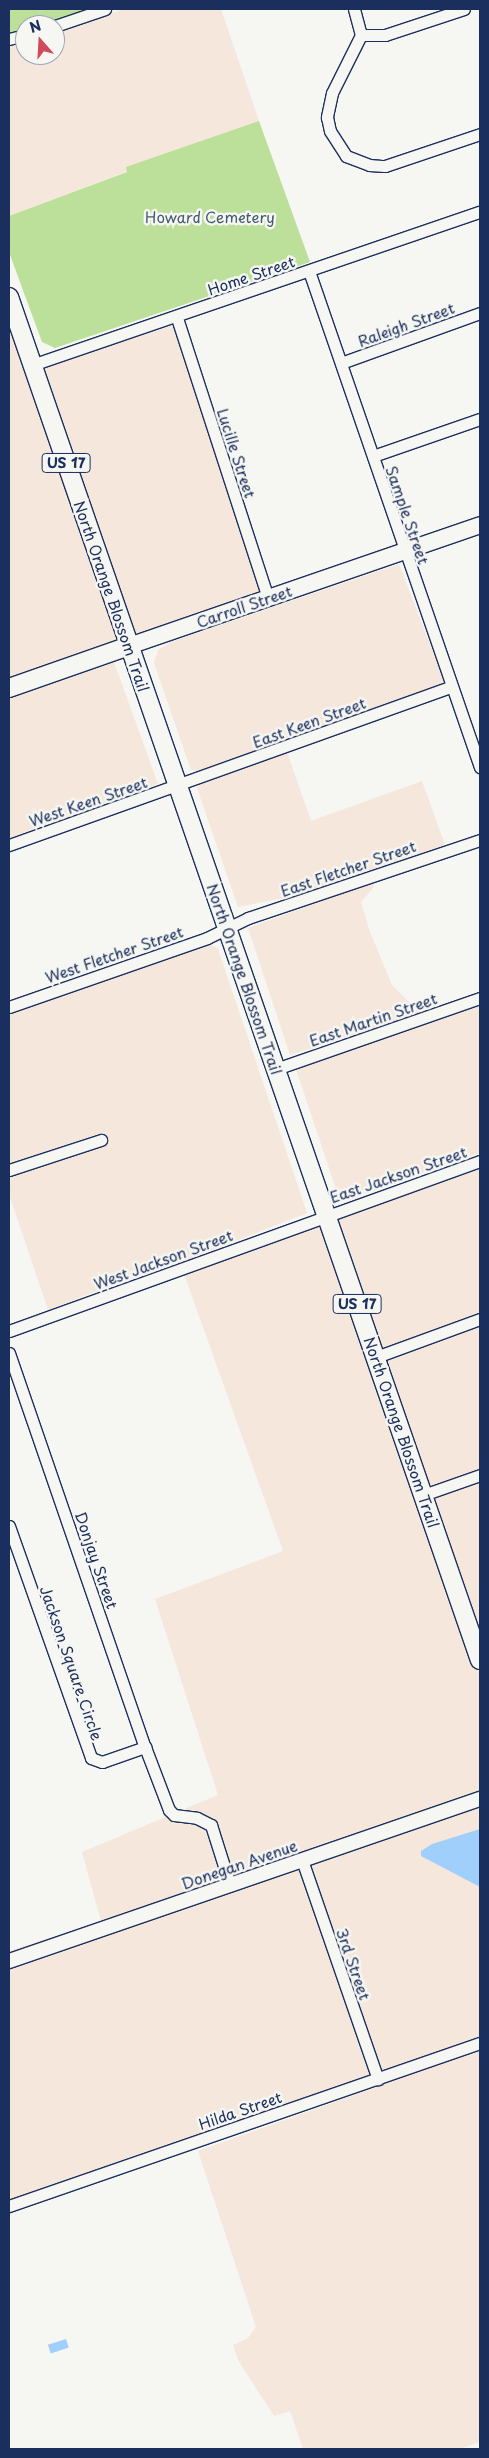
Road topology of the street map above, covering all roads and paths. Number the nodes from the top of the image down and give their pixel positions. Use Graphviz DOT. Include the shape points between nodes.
graph roads {
  1 [pos="105,9"];
  2 [pos="354,9"];
  3 [pos="464,9"];
  4 [pos="65,23"];
  5 [pos="361,35"];
  6 [pos="480,134"];
  7 [pos="480,212"];
  8 [pos="309,271"];
  9 [pos="9,302"];
  10 [pos="480,313"];
  11 [pos="177,318"];
  12 [pos="341,363"];
  13 [pos="32,364"];
  14 [pos="480,419"];
  15 [pos="373,456"];
  16 [pos="480,525"];
  17 [pos="404,551"];
  18 [pos="268,598"];
  19 [pos="129,646"];
  20 [pos="452,687"];
  21 [pos="9,688"];
  22 [pos="480,767"];
  23 [pos="178,785"];
  24 [pos="480,840"];
  25 [pos="9,845"];
  26 [pos="228,928"];
  27 [pos="480,998"];
  28 [pos="9,1007"];
  29 [pos="276,1069"];
  30 [pos="101,1140"];
  31 [pos="480,1161"];
  32 [pos="9,1170"];
  33 [pos="327,1215"];
  34 [pos="480,1319"];
  35 [pos="9,1331"];
  36 [pos="9,1353"];
  37 [pos="376,1357"];
  38 [pos="14,1385"];
  39 [pos="480,1475"];
  40 [pos="423,1495"];
  41 [pos="9,1526"];
  42 [pos="480,1660"];
  43 [pos="145,1747"];
  44 [pos="480,1799"];
  45 [pos="302,1860"];
  46 [pos="230,1885"];
  47 [pos="9,1961"];
  48 [pos="480,2044"];
  49 [pos="378,2079"];
  50 [pos="9,2206"];
  1 -- 4 [label="street"];
  2 -- 5 [label="street"];
  3 -- 5 [label="street" via="385,35"];
  5 -- 6 [label="street" via="332,93 327,117 330,131 346,156 369,166 386,166"];
  7 -- 8 [label="street, Home Street"];
  8 -- 11 [label="street, Home Street"];
  8 -- 12 [label="street, Sample Street"];
  9 -- 13 [label="main road, North Orange Blossom Trail / US 17"];
  10 -- 12 [label="street, Raleigh Street"];
  11 -- 13 [label="street, Home Street"];
  11 -- 18 [label="street, Lucille Street"];
  12 -- 15 [label="street, Sample Street"];
  13 -- 19 [label="main road, North Orange Blossom Trail / US 17"];
  14 -- 15 [label="street"];
  15 -- 17 [label="street, Sample Street"];
  16 -- 17 [label="main road, Carroll Street"];
  17 -- 18 [label="main road, Carroll Street"];
  17 -- 20 [label="street, Sample Street"];
  18 -- 19 [label="main road, Carroll Street"];
  19 -- 21 [label="main road, Carroll Street"];
  19 -- 23 [label="main road, North Orange Blossom Trail / US 17"];
  20 -- 22 [label="street, Sample Street"];
  20 -- 23 [label="street, East Keen Street"];
  23 -- 25 [label="street, West Keen Street"];
  23 -- 26 [label="main road, North Orange Blossom Trail / US 17"];
  24 -- 26 [label="street, East Fletcher Street" via="248,918"];
  26 -- 28 [label="street, West Fletcher Street"];
  26 -- 29 [label="main road, North Orange Blossom Trail / US 17"];
  27 -- 29 [label="street, East Martin Street"];
  29 -- 33 [label="main road, North Orange Blossom Trail / US 17"];
  30 -- 32 [label="street"];
  31 -- 33 [label="street, East Jackson Street"];
  33 -- 35 [label="street, West Jackson Street"];
  33 -- 37 [label="main road, North Orange Blossom Trail / US 17"];
  34 -- 37 [label="street"];
  36 -- 38 [label="street, Donjay Street"];
  37 -- 40 [label="main road, North Orange Blossom Trail / US 17"];
  38 -- 43 [label="street, Donjay Street"];
  39 -- 40 [label="street"];
  40 -- 42 [label="main road, North Orange Blossom Trail / US 17"];
  41 -- 43 [label="street, Jackson Square Circle" via="92,1758 102,1762"];
  43 -- 46 [label="street" via="169,1810 174,1815 197,1818 210,1825"];
  44 -- 45 [label="street, Donegan Avenue"];
  45 -- 46 [label="street, Donegan Avenue"];
  45 -- 49 [label="street, 3rd Street"];
  46 -- 47 [label="street, Donegan Avenue"];
  48 -- 49 [label="street, Hilda Street"];
  49 -- 50 [label="street, Hilda Street"];
}
